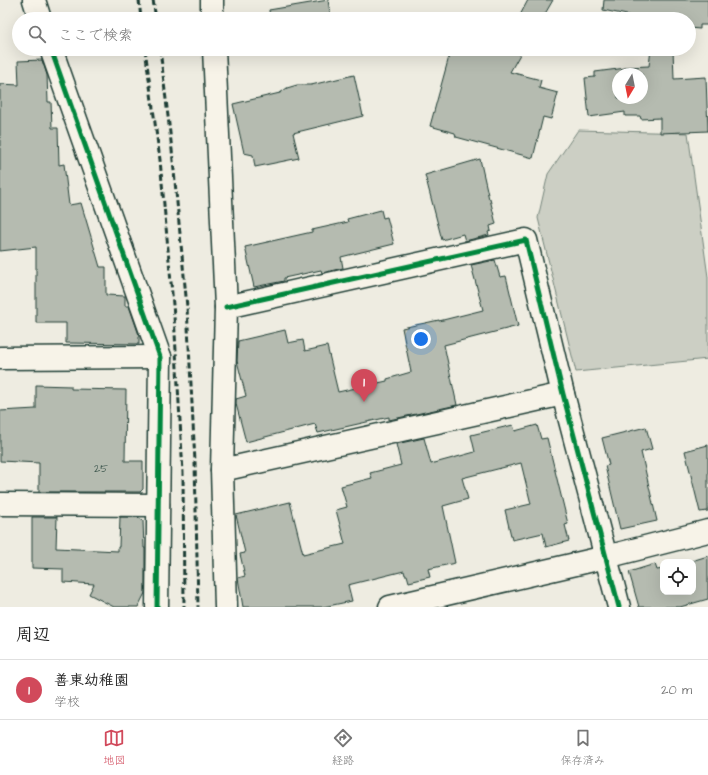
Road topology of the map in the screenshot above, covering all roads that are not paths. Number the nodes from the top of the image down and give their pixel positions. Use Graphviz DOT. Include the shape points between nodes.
graph roads {
  1 [pos="34,0"];
  2 [pos="212,0"];
  3 [pos="38,12"];
  4 [pos="212,12"];
  5 [pos="53,56"];
  6 [pos="214,56"];
  7 [pos="226,307"];
  8 [pos="160,357"];
  9 [pos="0,358"];
  10 [pos="563,394"];
  11 [pos="222,470"];
  12 [pos="0,504"];
  13 [pos="158,505"];
  14 [pos="708,531"];
  15 [pos="606,557"];
  16 [pos="157,607"];
  17 [pos="226,607"];
  18 [pos="390,607"];
  19 [pos="619,607"];
  1 -- 3 [label="street"];
  2 -- 4 [label="street"];
  5 -- 8 [label="street"];
  6 -- 7 [label="street"];
  7 -- 10 [label="street" via="526,240"];
  7 -- 11 [label="street"];
  8 -- 9 [label="street"];
  8 -- 13 [label="street"];
  10 -- 11 [label="street"];
  10 -- 15 [label="street"];
  11 -- 17 [label="street"];
  12 -- 13 [label="street"];
  13 -- 16 [label="street"];
  14 -- 15 [label="street"];
  15 -- 18 [label="street"];
  15 -- 19 [label="street"];
}
